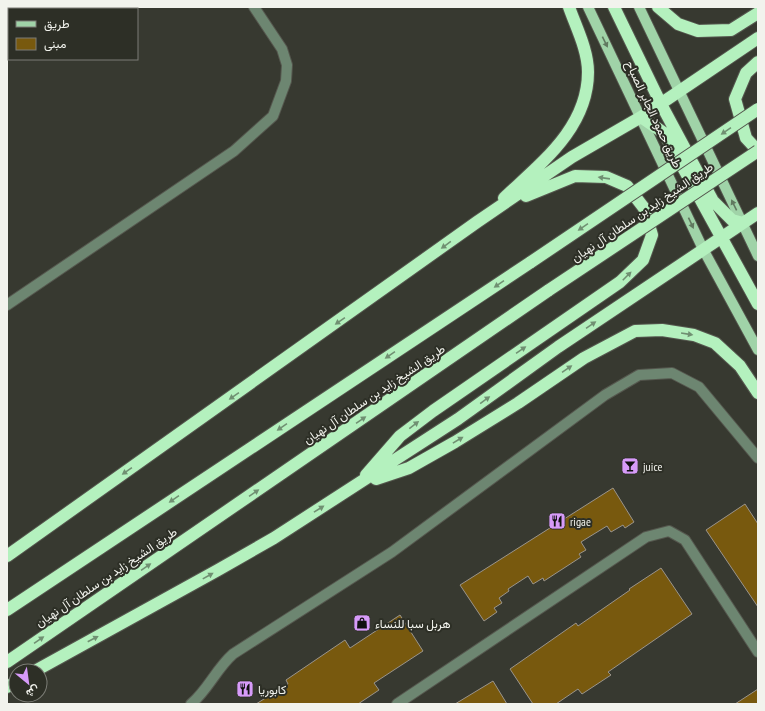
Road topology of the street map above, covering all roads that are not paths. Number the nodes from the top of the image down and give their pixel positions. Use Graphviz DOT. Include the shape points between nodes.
graph roads {
  1 [pos="254,7"];
  2 [pos="569,7"];
  3 [pos="588,7"];
  4 [pos="614,7"];
  5 [pos="638,7"];
  6 [pos="658,7"];
  7 [pos="758,13"];
  8 [pos="758,38"];
  9 [pos="758,62"];
  10 [pos="678,92"];
  11 [pos="661,104"];
  12 [pos="758,109"];
  13 [pos="641,117"];
  14 [pos="758,151"];
  15 [pos="503,205"];
  16 [pos="758,214"];
  17 [pos="477,222"];
  18 [pos="743,223"];
  19 [pos="722,237"];
  20 [pos="703,249"];
  21 [pos="757,254"];
  22 [pos="758,304"];
  23 [pos="7,305"];
  24 [pos="758,350"];
  25 [pos="758,393"];
  26 [pos="758,458"];
  27 [pos="359,484"];
  28 [pos="7,556"];
  29 [pos="7,610"];
  30 [pos="758,652"];
  31 [pos="7,662"];
  32 [pos="48,664"];
  33 [pos="191,704"];
  34 [pos="397,704"];
  1 -- 23 [label="street" via="282,49 286,65 286,81 273,116 234,151"];
  2 -- 17 [label="highway" via="584,49 588,71 584,105 574,125 556,148"];
  3 -- 13 [label="main road, طريق حمود الجابر الصباح, one-way"];
  4 -- 11 [label="highway"];
  5 -- 10 [label="main road"];
  6 -- 7 [label="highway" via="678,24 698,31 731,30"];
  8 -- 10 [label="highway"];
  9 -- 14 [label="highway" via="746,73 735,99 746,138"];
  10 -- 11 [label="highway"];
  18 -- 10 [label="main road, one-way"];
  11 -- 13 [label="highway"];
  11 -- 18 [label="highway" via="713,202 732,220"];
  12 -- 29 [label="highway, طريق الشيخ زايد بن سلطان آل نهيان, one-way, bridge"];
  13 -- 15 [label="highway" via="572,158"];
  13 -- 19 [label="highway" via="664,132"];
  13 -- 20 [label="main road, طريق حمود الجابر الصباح, one-way"];
  31 -- 14 [label="highway, طريق الشيخ زايد بن سلطان آل نهيان, one-way, bridge" via="549,290"];
  15 -- 17 [label="highway"];
  27 -- 15 [label="highway, one-way" via="391,446 411,428 620,282 643,260 652,236 644,208 627,186 606,177 575,176"];
  16 -- 18 [label="highway"];
  17 -- 28 [label="highway, one-way"];
  18 -- 19 [label="highway"];
  18 -- 21 [label="main road"];
  19 -- 20 [label="highway"];
  19 -- 22 [label="highway"];
  20 -- 24 [label="main road, طريق حمود الجابر الصباح"];
  27 -- 20 [label="highway, one-way" via="458,419 558,347"];
  27 -- 25 [label="highway, one-way" via="408,468 455,442 584,358 635,331 662,330 694,335 715,343 740,366"];
  26 -- 33 [label="street" via="699,387 672,373 639,375 605,396 392,552 233,654 222,663 200,696"];
  32 -- 27 [label="highway, one-way" via="218,570"];
  30 -- 34 [label="street" via="685,540 669,531 646,537"];
}
